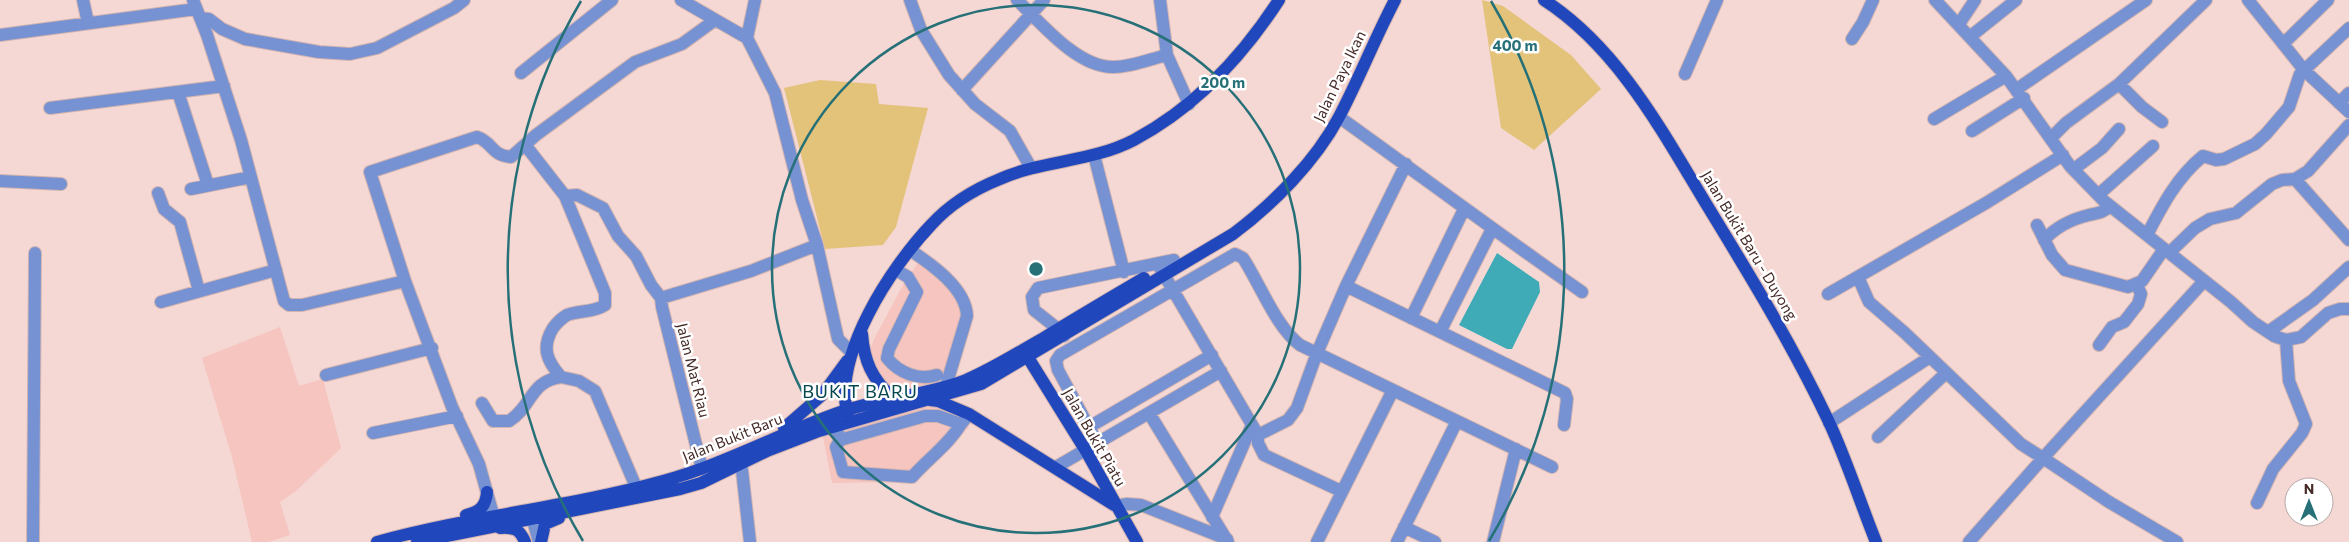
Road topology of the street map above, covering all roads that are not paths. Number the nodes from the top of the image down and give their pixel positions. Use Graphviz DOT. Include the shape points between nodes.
graph roads {
  1 [pos="83,0"];
  2 [pos="464,0"];
  3 [pos="612,0"];
  4 [pos="681,0"];
  5 [pos="755,0"];
  6 [pos="910,0"];
  7 [pos="1018,0"];
  8 [pos="1044,0"];
  9 [pos="1160,0"];
  10 [pos="1280,0"];
  11 [pos="1395,0"];
  12 [pos="1544,0"];
  13 [pos="1717,0"];
  14 [pos="1873,0"];
  15 [pos="1935,0"];
  16 [pos="1975,0"];
  17 [pos="2016,0"];
  18 [pos="2146,0"];
  19 [pos="2206,0"];
  20 [pos="2248,0"];
  21 [pos="2328,0"];
  22 [pos="196,9"];
  23 [pos="1032,14"];
  24 [pos="715,20"];
  25 [pos="88,24"];
  26 [pos="1959,24"];
  27 [pos="2349,28"];
  28 [pos="0,35"];
  29 [pos="1970,36"];
  30 [pos="747,38"];
  31 [pos="1852,39"];
  32 [pos="2284,44"];
  33 [pos="1167,55"];
  34 [pos="2304,70"];
  35 [pos="522,73"];
  36 [pos="1685,74"];
  37 [pos="2006,76"];
  38 [pos="2119,84"];
  39 [pos="224,86"];
  40 [pos="962,90"];
  41 [pos="178,92"];
  42 [pos="2020,93"];
  43 [pos="2349,93"];
  44 [pos="1189,104"];
  45 [pos="2344,107"];
  46 [pos="50,108"];
  47 [pos="1339,117"];
  48 [pos="1934,119"];
  49 [pos="2162,122"];
  50 [pos="2349,125"];
  51 [pos="2119,129"];
  52 [pos="1972,132"];
  53 [pos="2051,138"];
  54 [pos="526,146"];
  55 [pos="2153,146"];
  56 [pos="1094,155"];
  57 [pos="2064,155"];
  58 [pos="1406,164"];
  59 [pos="1030,168"];
  60 [pos="2074,169"];
  61 [pos="251,177"];
  62 [pos="2295,179"];
  63 [pos="0,181"];
  64 [pos="60,184"];
  65 [pos="1286,185"];
  66 [pos="208,186"];
  67 [pos="191,189"];
  68 [pos="158,193"];
  69 [pos="2098,195"];
  70 [pos="565,196"];
  71 [pos="2110,206"];
  72 [pos="1464,209"];
  73 [pos="2037,225"];
  74 [pos="1492,229"];
  75 [pos="2147,235"];
  76 [pos="2044,240"];
  77 [pos="2349,240"];
  78 [pos="817,245"];
  79 [pos="910,250"];
  80 [pos="2167,251"];
  81 [pos="35,253"];
  82 [pos="1174,260"];
  83 [pos="2349,267"];
  84 [pos="276,270"];
  85 [pos="896,270"];
  86 [pos="1124,272"];
  87 [pos="1163,272"];
  88 [pos="1858,277"];
  89 [pos="2204,280"];
  90 [pos="405,281"];
  91 [pos="2137,285"];
  92 [pos="1346,286"];
  93 [pos="1173,289"];
  94 [pos="200,291"];
  95 [pos="1582,292"];
  96 [pos="1828,294"];
  97 [pos="161,302"];
  98 [pos="661,302"];
  99 [pos="2349,309"];
  100 [pos="1411,318"];
  101 [pos="862,332"];
  102 [pos="1440,332"];
  103 [pos="2268,332"];
  104 [pos="1061,333"];
  105 [pos="2286,340"];
  106 [pos="2099,346"];
  107 [pos="432,348"];
  108 [pos="852,353"];
  109 [pos="1317,353"];
  110 [pos="1026,354"];
  111 [pos="1212,355"];
  112 [pos="1930,357"];
  113 [pos="1221,371"];
  114 [pos="1946,374"];
  115 [pos="326,375"];
  116 [pos="937,375"];
  117 [pos="561,377"];
  118 [pos="946,386"];
  119 [pos="1393,390"];
  120 [pos="893,398"];
  121 [pos="927,400"];
  122 [pos="482,403"];
  123 [pos="1149,414"];
  124 [pos="847,415"];
  125 [pos="456,416"];
  126 [pos="965,419"];
  127 [pos="1457,421"];
  128 [pos="1830,423"];
  129 [pos="1564,425"];
  130 [pos="835,426"];
  131 [pos="1089,427"];
  132 [pos="1255,430"];
  133 [pos="373,434"];
  134 [pos="1878,437"];
  135 [pos="840,440"];
  136 [pos="758,444"];
  137 [pos="1098,444"];
  138 [pos="1516,449"];
  139 [pos="1086,450"];
  140 [pos="2043,458"];
  141 [pos="738,459"];
  142 [pos="1056,467"];
  143 [pos="1552,467"];
  144 [pos="702,469"];
  145 [pos="636,487"];
  146 [pos="1341,491"];
  147 [pos="487,492"];
  148 [pos="651,495"];
  149 [pos="2257,503"];
  150 [pos="1116,506"];
  151 [pos="526,514"];
  152 [pos="1212,517"];
  153 [pos="495,520"];
  154 [pos="1404,528"];
  155 [pos="1227,541"];
  156 [pos="33,542"];
  157 [pos="379,542"];
  158 [pos="417,542"];
  159 [pos="427,542"];
  160 [pos="526,542"];
  161 [pos="540,542"];
  162 [pos="750,542"];
  163 [pos="1137,542"];
  164 [pos="1317,542"];
  165 [pos="1397,542"];
  166 [pos="1435,542"];
  167 [pos="1492,542"];
  168 [pos="1876,542"];
  169 [pos="1969,542"];
  170 [pos="2176,542"];
  1 -- 25 [label="street"];
  2 -- 22 [label="street" via="377,48 350,54 245,39 222,29"];
  3 -- 35 [label="street"];
  4 -- 24 [label="street"];
  5 -- 30 [label="street"];
  6 -- 40 [label="street" via="932,51"];
  7 -- 23 [label="street"];
  8 -- 23 [label="street"];
  9 -- 33 [label="street"];
  10 -- 44 [label="main road" via="1217,80"];
  11 -- 47 [label="main road, Jalan Paya Ikan"];
  12 -- 128 [label="main road, Jalan Bukit Baru - Duyong" via="1596,45 1655,119 1778,324"];
  13 -- 36 [label="street"];
  14 -- 31 [label="street"];
  15 -- 26 [label="street"];
  16 -- 26 [label="street"];
  17 -- 29 [label="street"];
  18 -- 42 [label="street"];
  19 -- 38 [label="street"];
  20 -- 32 [label="street"];
  21 -- 32 [label="street"];
  22 -- 25 [label="street"];
  22 -- 39 [label="street"];
  23 -- 33 [label="street" via="1055,37 1100,66 1122,66"];
  23 -- 40 [label="street"];
  24 -- 30 [label="street"];
  24 -- 54 [label="street" via="682,44 635,62 536,135"];
  25 -- 28 [label="street"];
  26 -- 29 [label="street"];
  27 -- 34 [label="street"];
  29 -- 37 [label="street"];
  30 -- 78 [label="street" via="775,93"];
  32 -- 34 [label="street"];
  33 -- 44 [label="street"];
  34 -- 45 [label="street"];
  34 -- 75 [label="street" via="2290,107 2266,134 2255,144 2224,159 2202,156 2173,187"];
  37 -- 42 [label="street"];
  37 -- 48 [label="street"];
  38 -- 49 [label="street"];
  38 -- 53 [label="street"];
  39 -- 41 [label="street"];
  39 -- 61 [label="street"];
  40 -- 59 [label="street" via="1010,131"];
  41 -- 46 [label="street"];
  41 -- 66 [label="street"];
  42 -- 52 [label="street"];
  42 -- 53 [label="street"];
  43 -- 45 [label="street"];
  44 -- 56 [label="main road" via="1133,140"];
  47 -- 58 [label="street"];
  47 -- 65 [label="main road, Jalan Paya Ikan" via="1326,138"];
  50 -- 62 [label="street" via="2308,171"];
  51 -- 60 [label="street" via="2102,148"];
  53 -- 57 [label="street"];
  54 -- 70 [label="street"];
  54 -- 90 [label="street" via="511,158 503,157 483,139 477,138 370,172"];
  55 -- 69 [label="street"];
  56 -- 59 [label="main road"];
  56 -- 86 [label="street"];
  57 -- 60 [label="street"];
  57 -- 88 [label="street"];
  58 -- 72 [label="street"];
  58 -- 92 [label="street"];
  59 -- 79 [label="main road" via="988,184 957,202"];
  60 -- 69 [label="street"];
  61 -- 66 [label="street"];
  61 -- 84 [label="street"];
  62 -- 77 [label="street"];
  62 -- 80 [label="street" via="2282,180 2268,187 2236,213 2210,219"];
  63 -- 64 [label="street"];
  65 -- 82 [label="main road, Jalan Paya Ikan" via="1226,229"];
  65 -- 87 [label="main road, Jalan Paya Ikan" via="1254,218 1233,234"];
  66 -- 67 [label="street"];
  68 -- 94 [label="street" via="164,209 180,222"];
  69 -- 71 [label="street"];
  70 -- 98 [label="street" via="577,195 603,208 618,236 636,256"];
  70 -- 117 [label="street" via="602,282 606,299 600,308 566,316 555,324 548,336 546,356"];
  71 -- 75 [label="street"];
  71 -- 76 [label="street" via="2103,213 2070,222 2051,232"];
  72 -- 74 [label="street"];
  72 -- 100 [label="street"];
  73 -- 76 [label="street"];
  74 -- 95 [label="street"];
  74 -- 102 [label="street"];
  75 -- 80 [label="street"];
  76 -- 91 [label="street" via="2065,270 2128,286"];
  78 -- 98 [label="street"];
  78 -- 108 [label="street" via="838,339"];
  79 -- 85 [label="main road"];
  79 -- 118 [label="street" via="946,278 967,308"];
  80 -- 89 [label="street"];
  80 -- 91 [label="street"];
  81 -- 156 [label="street"];
  82 -- 86 [label="street"];
  82 -- 87 [label="main road, Jalan Paya Ikan"];
  83 -- 103 [label="street" via="2312,300"];
  84 -- 90 [label="street" via="284,301 289,305 332,299"];
  84 -- 94 [label="street"];
  85 -- 101 [label="main road"];
  85 -- 116 [label="street" via="908,277 917,292 887,358 894,367 920,378"];
  86 -- 104 [label="street" via="1046,286 1034,292 1034,310"];
  87 -- 93 [label="street"];
  87 -- 104 [label="main road, Jalan Bukit Baru"];
  88 -- 96 [label="street"];
  88 -- 112 [label="street" via="1869,302"];
  89 -- 103 [label="street"];
  89 -- 140 [label="street"];
  90 -- 107 [label="street"];
  91 -- 106 [label="street" via="2142,294 2138,304 2124,322 2112,327"];
  92 -- 100 [label="street"];
  92 -- 109 [label="street"];
  93 -- 109 [label="street" via="1229,256 1240,255 1292,339"];
  93 -- 111 [label="street"];
  93 -- 131 [label="street" via="1060,355 1056,361"];
  94 -- 97 [label="street"];
  98 -- 144 [label="street, Jalan Mat Riau"];
  99 -- 105 [label="street" via="2340,308 2328,313 2301,337"];
  100 -- 102 [label="street"];
  101 -- 108 [label="main road"];
  101 -- 120 [label="main road" via="867,364 877,382"];
  102 -- 129 [label="street" via="1565,393"];
  103 -- 105 [label="street"];
  104 -- 110 [label="main road, Jalan Bukit Baru"];
  105 -- 149 [label="street" via="2289,381 2306,424 2273,469"];
  107 -- 115 [label="street"];
  107 -- 125 [label="street"];
  108 -- 124 [label="main road" via="846,382"];
  108 -- 136 [label="main road" via="814,404 796,420"];
  109 -- 119 [label="street"];
  109 -- 132 [label="street" via="1293,415"];
  110 -- 118 [label="main road, Jalan Bukit Baru"];
  110 -- 121 [label="main road, Jalan Bukit Baru" via="981,384"];
  110 -- 139 [label="main road, Jalan Bukit Piatu"];
  111 -- 113 [label="street"];
  111 -- 131 [label="street"];
  112 -- 114 [label="street"];
  112 -- 128 [label="street"];
  113 -- 123 [label="street"];
  113 -- 132 [label="street"];
  114 -- 134 [label="street"];
  114 -- 140 [label="street" via="2021,444"];
  117 -- 122 [label="street" via="549,379 538,386 524,408 509,421 493,421"];
  117 -- 145 [label="street" via="579,381 595,391"];
  118 -- 120 [label="main road, Jalan Bukit Baru"];
  119 -- 127 [label="street"];
  119 -- 146 [label="street"];
  120 -- 124 [label="main road, Jalan Bukit Baru"];
  121 -- 124 [label="main road, Jalan Bukit Baru"];
  121 -- 126 [label="main road" via="938,401"];
  123 -- 137 [label="street"];
  123 -- 152 [label="street"];
  124 -- 130 [label="main road, Jalan Bukit Baru"];
  124 -- 136 [label="main road, Jalan Bukit Baru"];
  125 -- 133 [label="street"];
  125 -- 147 [label="street" via="474,451"];
  126 -- 135 [label="street" via="925,416"];
  126 -- 135 [label="street" via="953,437 912,477 843,472 836,447"];
  126 -- 142 [label="main road"];
  127 -- 138 [label="street"];
  127 -- 154 [label="street"];
  128 -- 168 [label="main road, Jalan Bukit Baru - Duyong"];
  130 -- 135 [label="street"];
  130 -- 141 [label="main road, Jalan Bukit Baru"];
  131 -- 137 [label="street"];
  132 -- 146 [label="street" via="1264,455"];
  132 -- 152 [label="street"];
  136 -- 141 [label="main road, Jalan Bukit Baru"];
  137 -- 139 [label="street"];
  138 -- 143 [label="street"];
  138 -- 167 [label="street"];
  139 -- 142 [label="street"];
  139 -- 150 [label="main road, Jalan Bukit Piatu"];
  140 -- 169 [label="street"];
  140 -- 170 [label="street"];
  141 -- 144 [label="main road, Jalan Bukit Baru"];
  141 -- 148 [label="main road, Jalan Bukit Baru" via="701,482"];
  141 -- 162 [label="street" via="747,502"];
  142 -- 150 [label="main road"];
  144 -- 145 [label="main road, Jalan Bukit Baru"];
  145 -- 151 [label="main road, Jalan Bukit Baru"];
  146 -- 164 [label="street"];
  147 -- 153 [label="street"];
  147 -- 157 [label="main road" via="486,502 474,513 416,526"];
  148 -- 151 [label="main road, Jalan Bukit Baru"];
  148 -- 161 [label="main road" via="549,521 542,529"];
  150 -- 155 [label="street" via="1141,506"];
  150 -- 163 [label="main road, Jalan Bukit Piatu"];
  151 -- 153 [label="main road, Jalan Bukit Baru"];
  151 -- 160 [label="street"];
  151 -- 161 [label="street"];
  152 -- 155 [label="street"];
  153 -- 157 [label="main road, Jalan Bukit Baru"];
  153 -- 158 [label="main road, Jalan Bukit Baru"];
  154 -- 165 [label="street"];
  154 -- 166 [label="street"];
  159 -- 160 [label="main road" via="510,527 519,531"];
}
